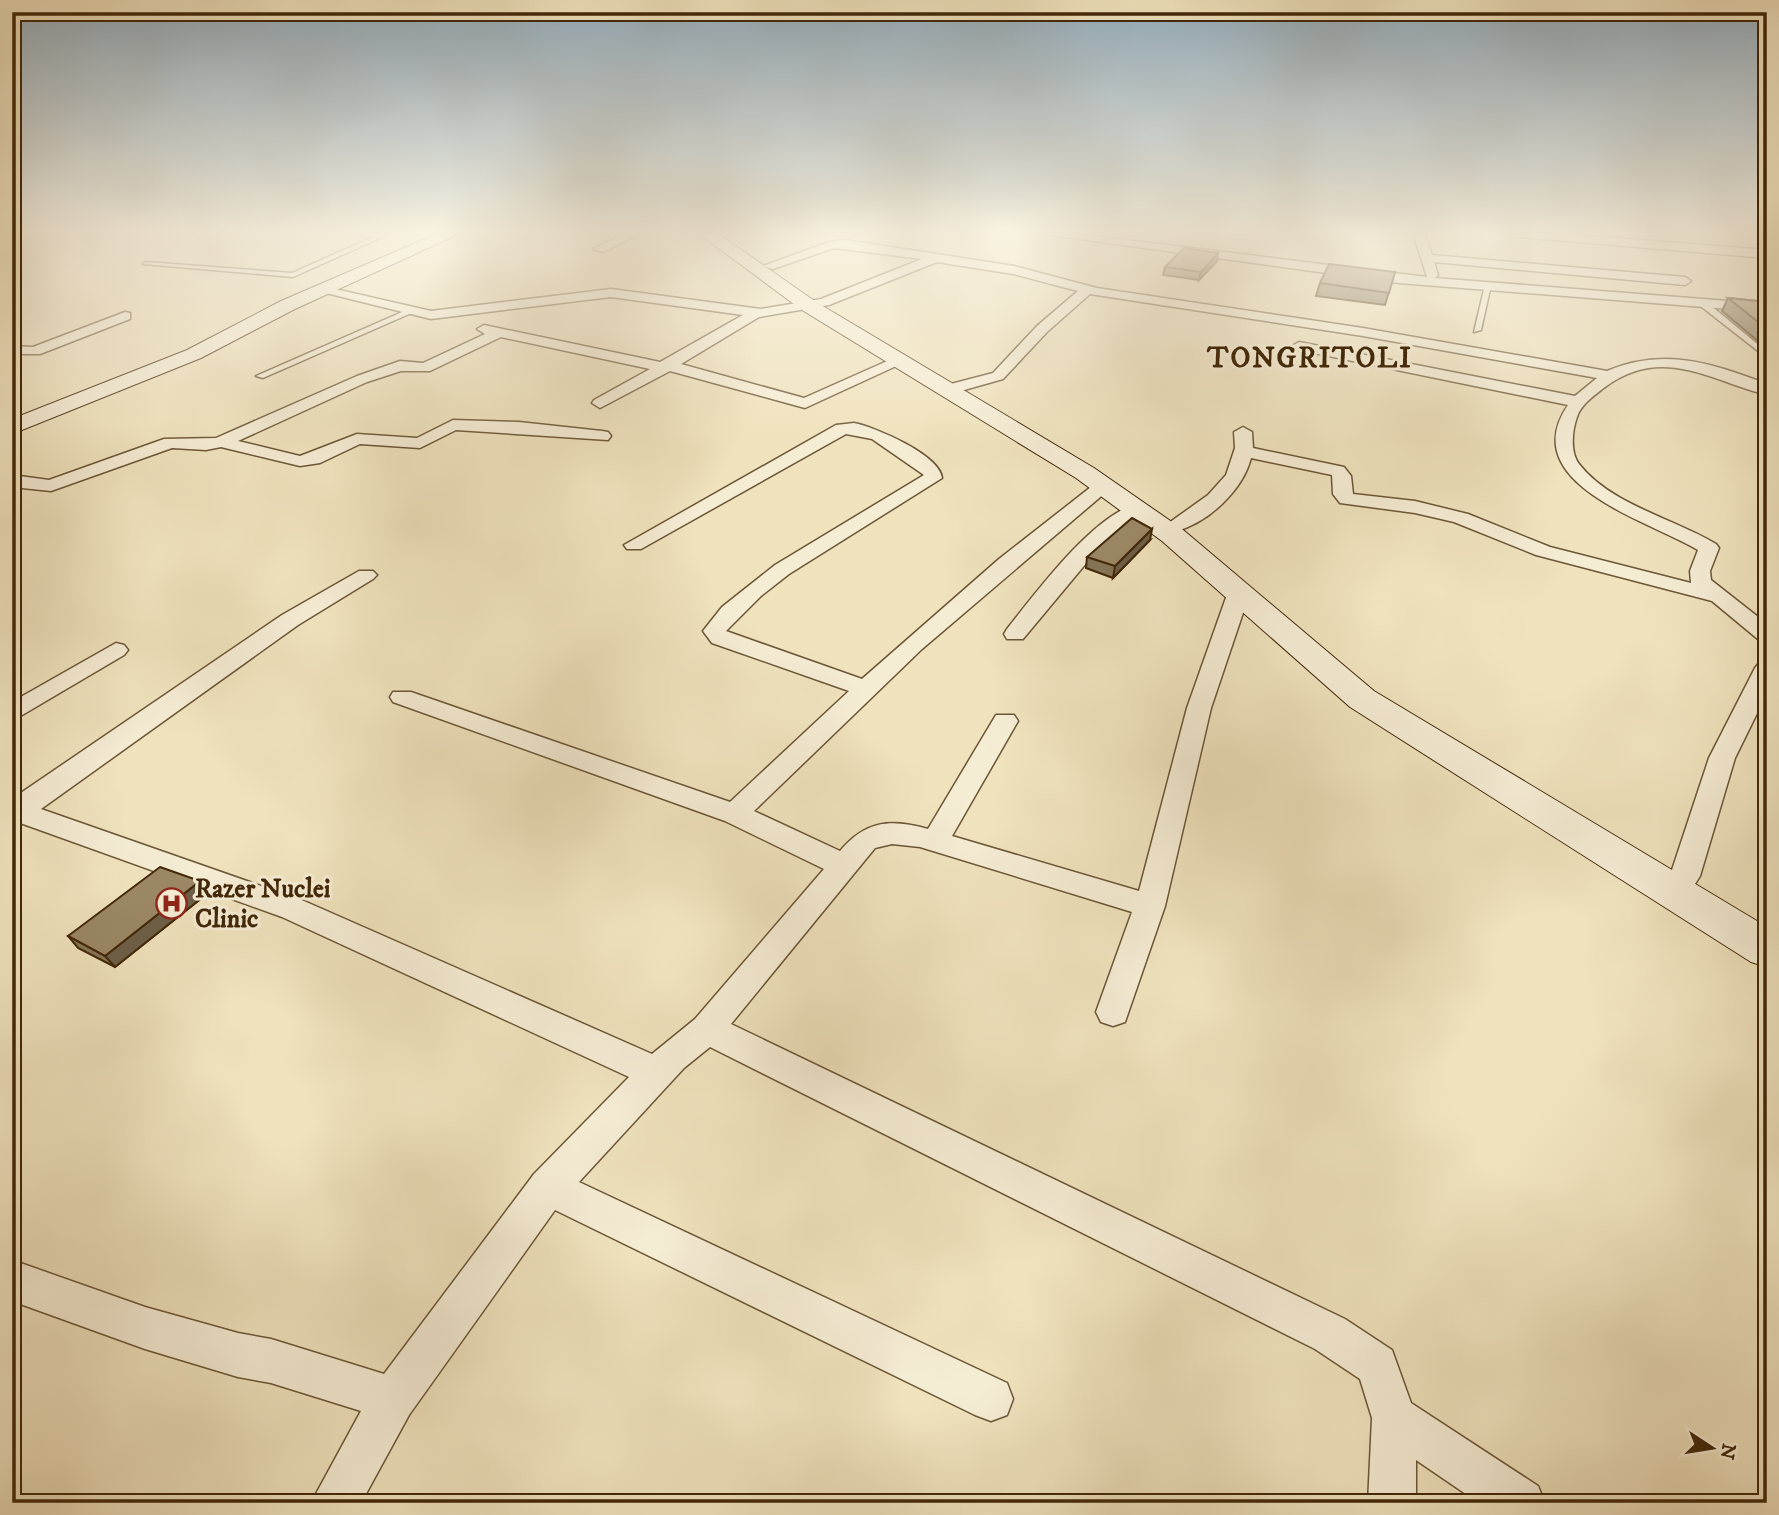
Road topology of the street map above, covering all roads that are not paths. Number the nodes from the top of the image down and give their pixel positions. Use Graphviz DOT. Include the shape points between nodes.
graph roads {
  1 [pos="291,304"];
  2 [pos="384,304"];
  3 [pos="520,304"];
  4 [pos="688,304"];
  5 [pos="816,304"];
  6 [pos="1071,304"];
  7 [pos="1177,304"];
  8 [pos="1483,304"];
  9 [pos="1703,304"];
  10 [pos="1714,304"];
  11 [pos="1763,310"];
  12 [pos="412,311"];
  13 [pos="755,313"];
  14 [pos="432,314"];
  15 [pos="125,316"];
  16 [pos="1477,330"];
  17 [pos="500,332"];
  18 [pos="1299,346"];
  19 [pos="12,350"];
  20 [pos="1767,356"];
  21 [pos="899,361"];
  22 [pos="664,366"];
  23 [pos="1606,375"];
  24 [pos="260,376"];
  25 [pos="957,387"];
  26 [pos="1767,390"];
  27 [pos="1578,402"];
  28 [pos="600,403"];
  29 [pos="12,427"];
  30 [pos="602,436"];
  31 [pos="221,442"];
  32 [pos="1245,442"];
  33 [pos="12,481"];
  34 [pos="1103,486"];
  35 [pos="1137,510"];
  36 [pos="1176,526"];
  37 [pos="634,545"];
  38 [pos="366,575"];
  39 [pos="1239,592"];
  40 [pos="1716,596"];
  41 [pos="1756,617"];
  42 [pos="1015,634"];
  43 [pos="1767,635"];
  44 [pos="116,650"];
  45 [pos="1767,668"];
  46 [pos="865,688"];
  47 [pos="402,697"];
  48 [pos="12,713"];
  49 [pos="1005,721"];
  50 [pos="15,810"];
  51 [pos="735,814"];
  52 [pos="935,841"];
  53 [pos="844,865"];
  54 [pos="1685,876"];
  55 [pos="1150,906"];
  56 [pos="1767,923"];
  57 [pos="1767,948"];
  58 [pos="1112,1012"];
  59 [pos="707,1028"];
  60 [pos="657,1073"];
  61 [pos="548,1187"];
  62 [pos="12,1280"];
  63 [pos="393,1399"];
  64 [pos="991,1399"];
  65 [pos="1394,1418"];
  66 [pos="335,1503"];
  67 [pos="1392,1503"];
  68 [pos="1521,1503"];
  1 -- 29 [label="main road" via="194,354"];
  2 -- 12 [label="street"];
  3 -- 14 [label="street"];
  4 -- 13 [label="street"];
  5 -- 13 [label="street"];
  5 -- 21 [label="main road"];
  5 -- 25 [label="main road"];
  6 -- 25 [label="street" via="998,376"];
  7 -- 23 [label="street"];
  8 -- 16 [label="lane"];
  9 -- 20 [label="lane"];
  10 -- 11 [label="street"];
  12 -- 14 [label="street"];
  12 -- 24 [label="lane"];
  13 -- 22 [label="street"];
  14 -- 17 [label="street"];
  15 -- 19 [label="street" via="35,351"];
  17 -- 22 [label="street"];
  17 -- 31 [label="street" via="425,368 400,366 359,379"];
  18 -- 27 [label="street"];
  21 -- 22 [label="street" via="805,403"];
  21 -- 34 [label="main road"];
  22 -- 28 [label="street"];
  23 -- 26 [label="street" via="1640,364 1674,362"];
  23 -- 27 [label="street"];
  25 -- 36 [label="main road" via="1111,476"];
  27 -- 40 [label="street" via="1569,415 1563,443 1569,462 1609,498 1709,548 1699,577"];
  30 -- 31 [label="street" via="458,424 444,427 420,443 357,439 300,461"];
  31 -- 33 [label="street" via="165,444 51,485"];
  32 -- 36 [label="street" via="1241,466 1214,502"];
  32 -- 40 [label="street" via="1338,471 1342,495 1347,499 1407,505 1461,518 1544,551"];
  34 -- 35 [label="main road"];
  34 -- 46 [label="street" via="1041,533"];
  35 -- 39 [label="main road"];
  35 -- 42 [label="street" via="1102,533 1078,557"];
  36 -- 54 [label="main road" via="1251,579 1401,707"];
  37 -- 46 [label="street" via="842,429 858,429 897,447 933,473 933,478 776,575 714,631 720,638"];
  38 -- 50 [label="street" via="290,620"];
  39 -- 55 [label="street" via="1199,708"];
  39 -- 57 [label="main road" via="1362,699"];
  40 -- 41 [label="street"];
  41 -- 43 [label="street"];
  44 -- 48 [label="street"];
  45 -- 54 [label="street" via="1722,758"];
  46 -- 51 [label="street"];
  47 -- 51 [label="street"];
  49 -- 52 [label="street"];
  50 -- 60 [label="street" via="292,909"];
  51 -- 53 [label="street"];
  52 -- 53 [label="street" via="876,834"];
  52 -- 55 [label="street"];
  53 -- 59 [label="street"];
  54 -- 56 [label="main road"];
  55 -- 58 [label="street"];
  59 -- 60 [label="street"];
  59 -- 65 [label="street" via="1330,1334 1377,1364"];
  60 -- 61 [label="street"];
  61 -- 63 [label="street"];
  61 -- 64 [label="street"];
  62 -- 63 [label="street" via="145,1328"];
  63 -- 66 [label="street"];
  65 -- 67 [label="street"];
  65 -- 68 [label="street"];
}
